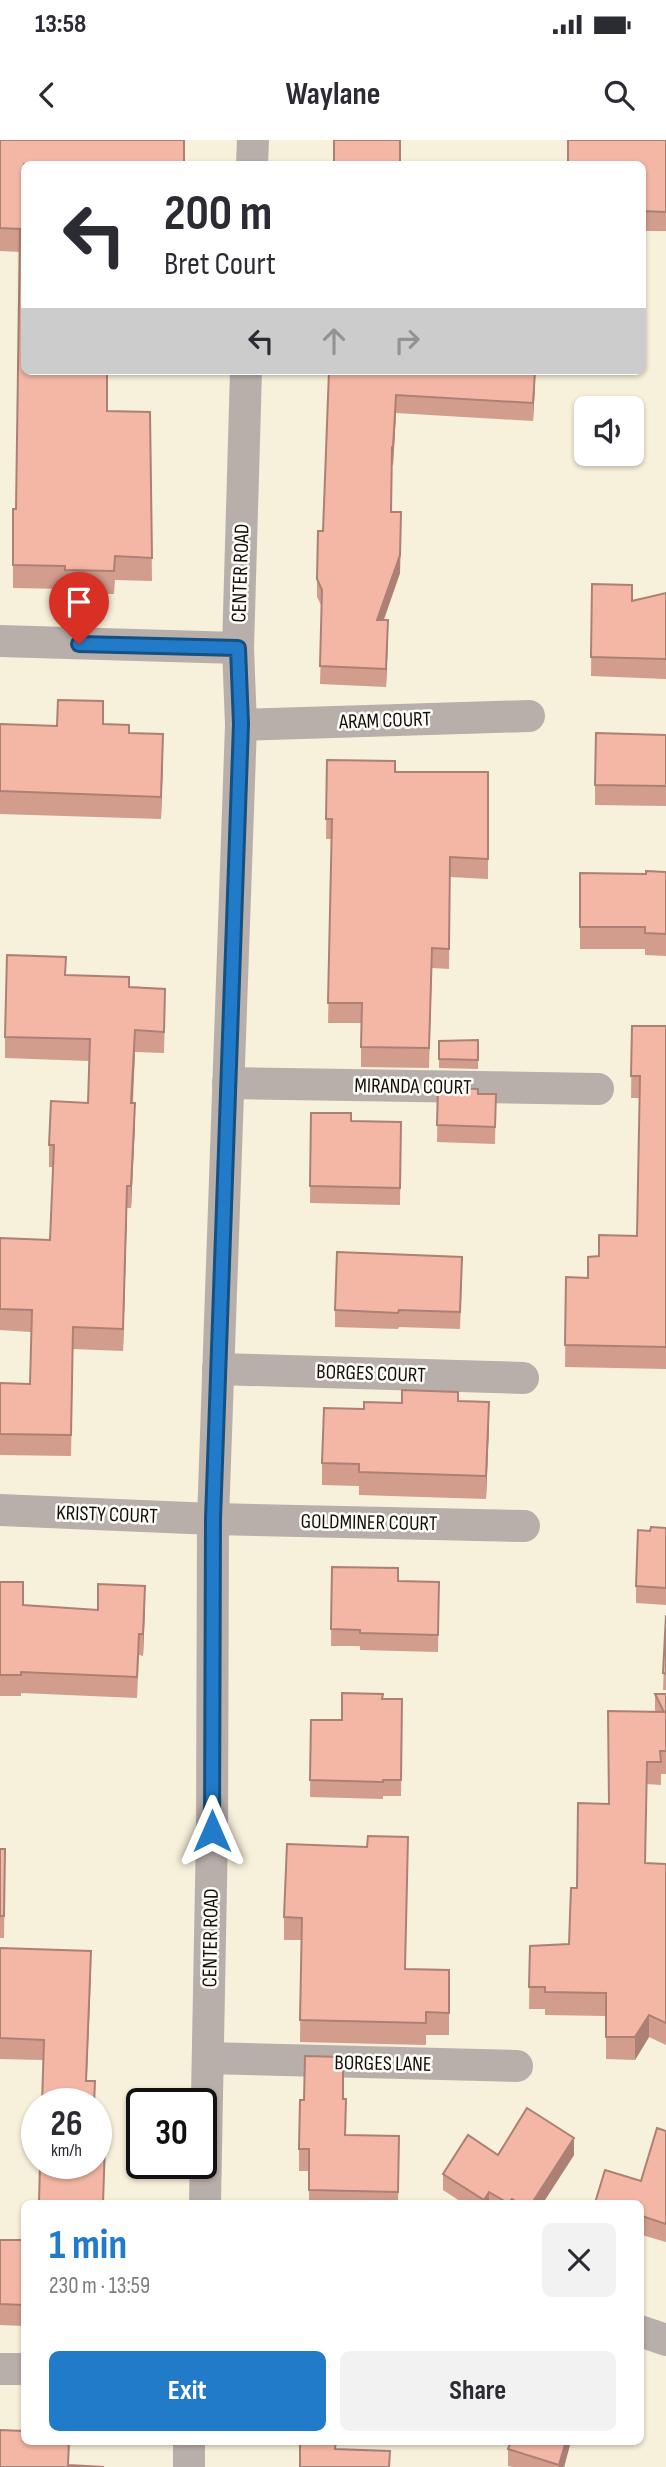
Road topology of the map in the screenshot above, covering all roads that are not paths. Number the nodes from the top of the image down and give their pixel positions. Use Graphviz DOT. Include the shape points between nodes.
graph roads {
  1 [pos="253,140"];
  2 [pos="252,161"];
  3 [pos="246,375"];
  4 [pos="0,641"];
  5 [pos="238,648"];
  6 [pos="528,716"];
  7 [pos="241,724"];
  8 [pos="228,1083"];
  9 [pos="598,1089"];
  10 [pos="218,1368"];
  11 [pos="523,1378"];
  12 [pos="0,1510"];
  13 [pos="213,1519"];
  14 [pos="524,1526"];
  15 [pos="208,2058"];
  16 [pos="517,2066"];
  17 [pos="205,2200"];
  18 [pos="644,2332"];
  19 [pos="666,2340"];
  20 [pos="0,2368"];
  21 [pos="21,2369"];
  22 [pos="189,2445"];
  23 [pos="189,2467"];
  1 -- 2 [label="street"];
  3 -- 5 [label="street, CENTER ROAD"];
  4 -- 5 [label="street"];
  5 -- 7 [label="street, CENTER ROAD"];
  6 -- 7 [label="street, ARAM COURT"];
  7 -- 8 [label="street, CENTER ROAD"];
  8 -- 9 [label="street, MIRANDA COURT"];
  8 -- 10 [label="street, CENTER ROAD"];
  10 -- 11 [label="street, BORGES COURT"];
  10 -- 13 [label="street, CENTER ROAD"];
  12 -- 13 [label="street, KRISTY COURT"];
  13 -- 14 [label="street, GOLDMINER COURT"];
  13 -- 15 [label="street, CENTER ROAD"];
  15 -- 16 [label="street, BORGES LANE"];
  15 -- 17 [label="street, CENTER ROAD"];
  18 -- 19 [label="street"];
  20 -- 21 [label="street"];
  22 -- 23 [label="street"];
}
